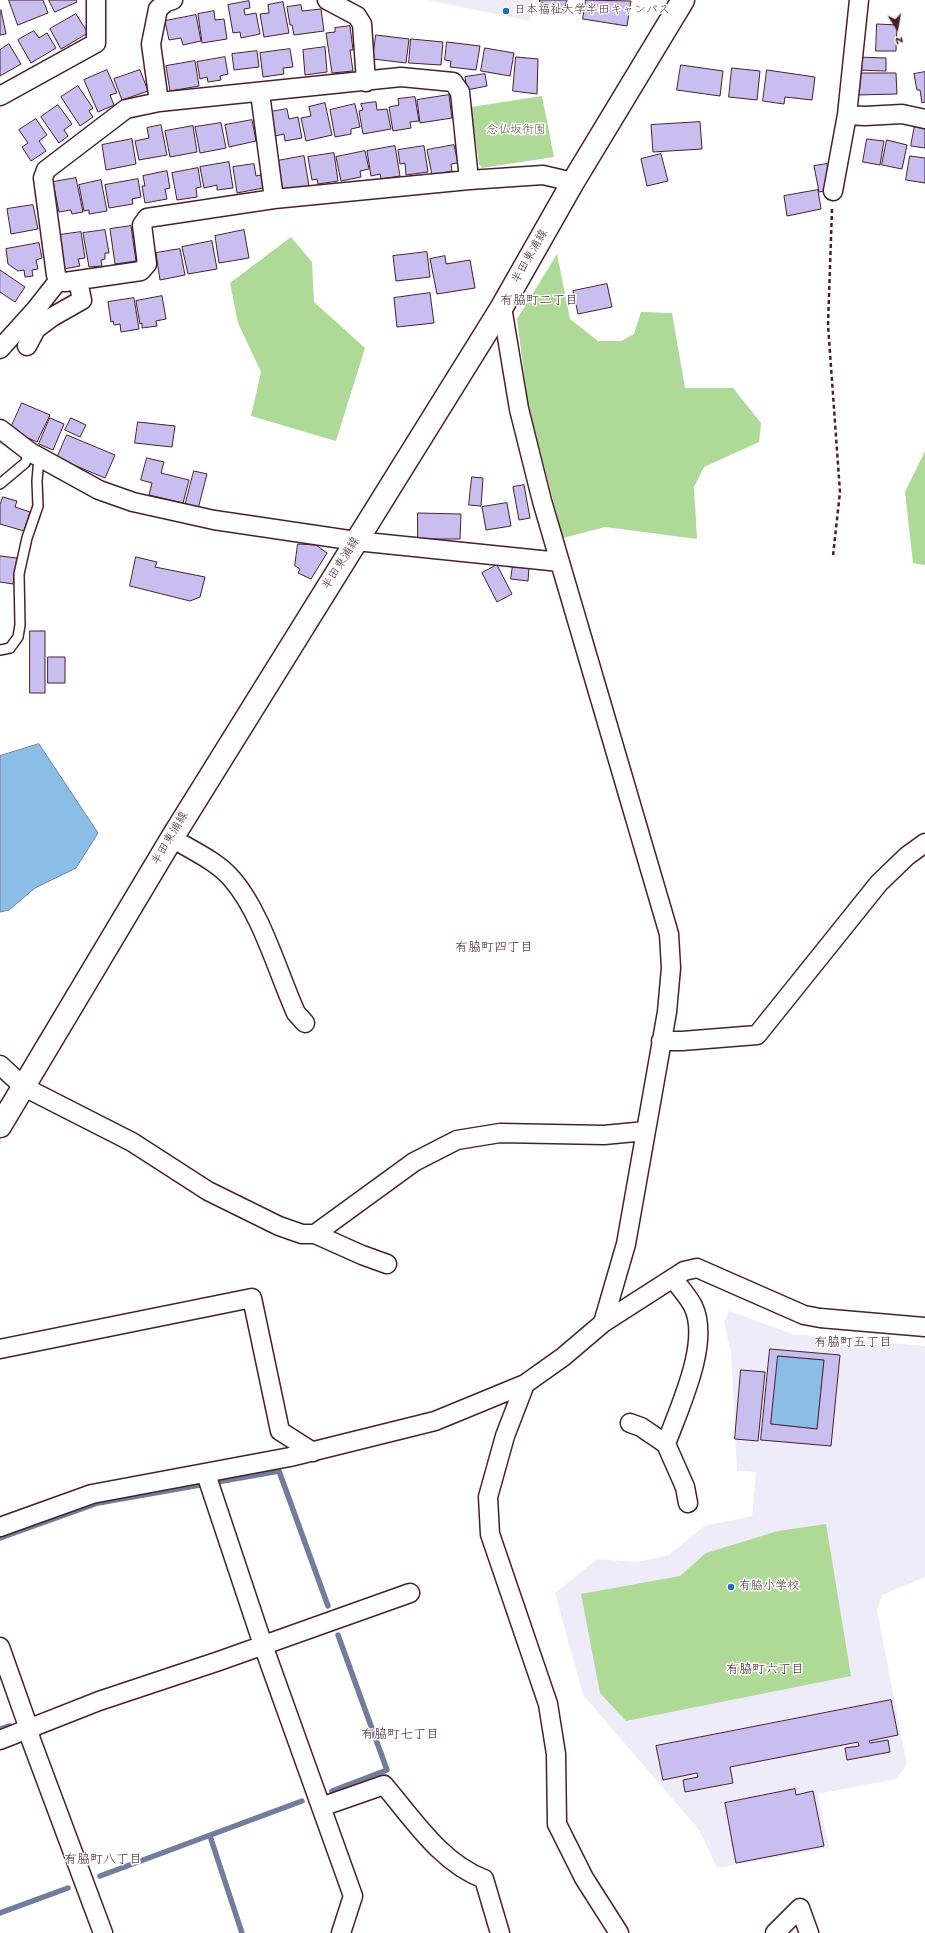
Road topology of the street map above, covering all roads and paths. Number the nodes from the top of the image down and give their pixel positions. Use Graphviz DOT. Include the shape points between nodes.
graph roads {
  1 [pos="96,0"];
  2 [pos="174,0"];
  3 [pos="327,0"];
  4 [pos="683,0"];
  5 [pos="859,0"];
  6 [pos="366,82"];
  7 [pos="260,93"];
  8 [pos="0,96"];
  9 [pos="160,102"];
  10 [pos="847,115"];
  11 [pos="925,119"];
  12 [pos="468,180"];
  13 [pos="573,182"];
  14 [pos="833,191"];
  15 [pos="274,199"];
  16 [pos="58,281"];
  17 [pos="78,281"];
  18 [pos="502,307"];
  19 [pos="27,346"];
  20 [pos="0,349"];
  21 [pos="0,429"];
  22 [pos="34,454"];
  23 [pos="0,484"];
  24 [pos="356,542"];
  25 [pos="833,556"];
  26 [pos="560,562"];
  27 [pos="0,650"];
  28 [pos="172,838"];
  29 [pos="925,843"];
  30 [pos="305,1023"];
  31 [pos="661,1041"];
  32 [pos="0,1065"];
  33 [pos="24,1087"];
  34 [pos="0,1126"];
  35 [pos="646,1131"];
  36 [pos="316,1234"];
  37 [pos="387,1264"];
  38 [pos="673,1278"];
  39 [pos="603,1322"];
  40 [pos="925,1327"];
  41 [pos="0,1349"];
  42 [pos="525,1384"];
  43 [pos="630,1423"];
  44 [pos="666,1444"];
  45 [pos="313,1452"];
  46 [pos="207,1474"];
  47 [pos="688,1503"];
  48 [pos="0,1527"];
  49 [pos="410,1593"];
  50 [pos="263,1645"];
  51 [pos="0,1647"];
  52 [pos="29,1729"];
  53 [pos="0,1740"];
  54 [pos="321,1807"];
  55 [pos="103,1933"];
  56 [pos="341,1933"];
  57 [pos="500,1933"];
  58 [pos="619,1933"];
  59 [pos="776,1933"];
  60 [pos="809,1933"];
  1 -- 8 [label="street" via="96,43"];
  2 -- 9 [label="street" via="166,2 158,9 151,44"];
  3 -- 6 [label="street" via="357,16 362,24"];
  4 -- 13 [label="main road, 半田東浦線"];
  5 -- 10 [label="street"];
  6 -- 7 [label="street"];
  6 -- 12 [label="street" via="401,77 453,82 460,92"];
  7 -- 9 [label="street"];
  7 -- 15 [label="street"];
  9 -- 16 [label="street" via="126,109 46,170 43,178"];
  10 -- 11 [label="street" via="902,114"];
  10 -- 14 [label="street"];
  12 -- 13 [label="street" via="542,175"];
  12 -- 15 [label="street"];
  13 -- 18 [label="main road, 半田東浦線"];
  14 -- 25 [label="path" via="828,325 840,492"];
  15 -- 17 [label="street" via="147,218 142,225 147,264 141,271"];
  16 -- 17 [label="street"];
  16 -- 20 [label="street"];
  17 -- 19 [label="street" via="82,300 36,329"];
  18 -- 24 [label="main road, 半田東浦線"];
  18 -- 26 [label="street" via="519,409"];
  21 -- 22 [label="street"];
  22 -- 23 [label="lane"];
  22 -- 24 [label="street" via="99,490 132,502 214,520"];
  22 -- 27 [label="lane" via="38,506 19,574 18,637 10,648"];
  24 -- 26 [label="street"];
  24 -- 28 [label="main road, 半田東浦線"];
  26 -- 31 [label="street" via="669,934 671,968 667,1012"];
  28 -- 30 [label="street" via="214,864 232,879 259,924 296,1013"];
  28 -- 33 [label="main road, 半田東浦線"];
  29 -- 31 [label="street" via="907,856 879,883 757,1035"];
  31 -- 35 [label="street"];
  32 -- 33 [label="street"];
  33 -- 34 [label="main road, 半田東浦線"];
  33 -- 36 [label="street" via="132,1142 208,1191 279,1226 302,1234"];
  35 -- 36 [label="street" via="604,1135 500,1133 457,1140 414,1162"];
  35 -- 39 [label="street" via="626,1244"];
  36 -- 37 [label="street"];
  38 -- 39 [label="street"];
  38 -- 40 [label="street" via="684,1271 697,1268 804,1315"];
  38 -- 44 [label="street" via="693,1306 699,1326 697,1352 682,1404"];
  39 -- 42 [label="street" via="563,1357"];
  41 -- 45 [label="street" via="252,1298 280,1430"];
  42 -- 45 [label="street" via="435,1421"];
  42 -- 58 [label="street" via="505,1436 488,1497 490,1534 548,1704 556,1754 557,1824 584,1878"];
  43 -- 44 [label="street"];
  44 -- 47 [label="street" via="685,1487"];
  45 -- 46 [label="street"];
  46 -- 48 [label="street" via="92,1494"];
  46 -- 50 [label="street"];
  49 -- 50 [label="street"];
  50 -- 52 [label="street" via="99,1701"];
  50 -- 54 [label="street"];
  51 -- 52 [label="street"];
  52 -- 53 [label="street"];
  52 -- 55 [label="street"];
  54 -- 56 [label="street" via="353,1896"];
  54 -- 57 [label="street" via="384,1785 447,1857 460,1868 484,1879"];
  59 -- 60 [label="street" via="800,1908"];
}
